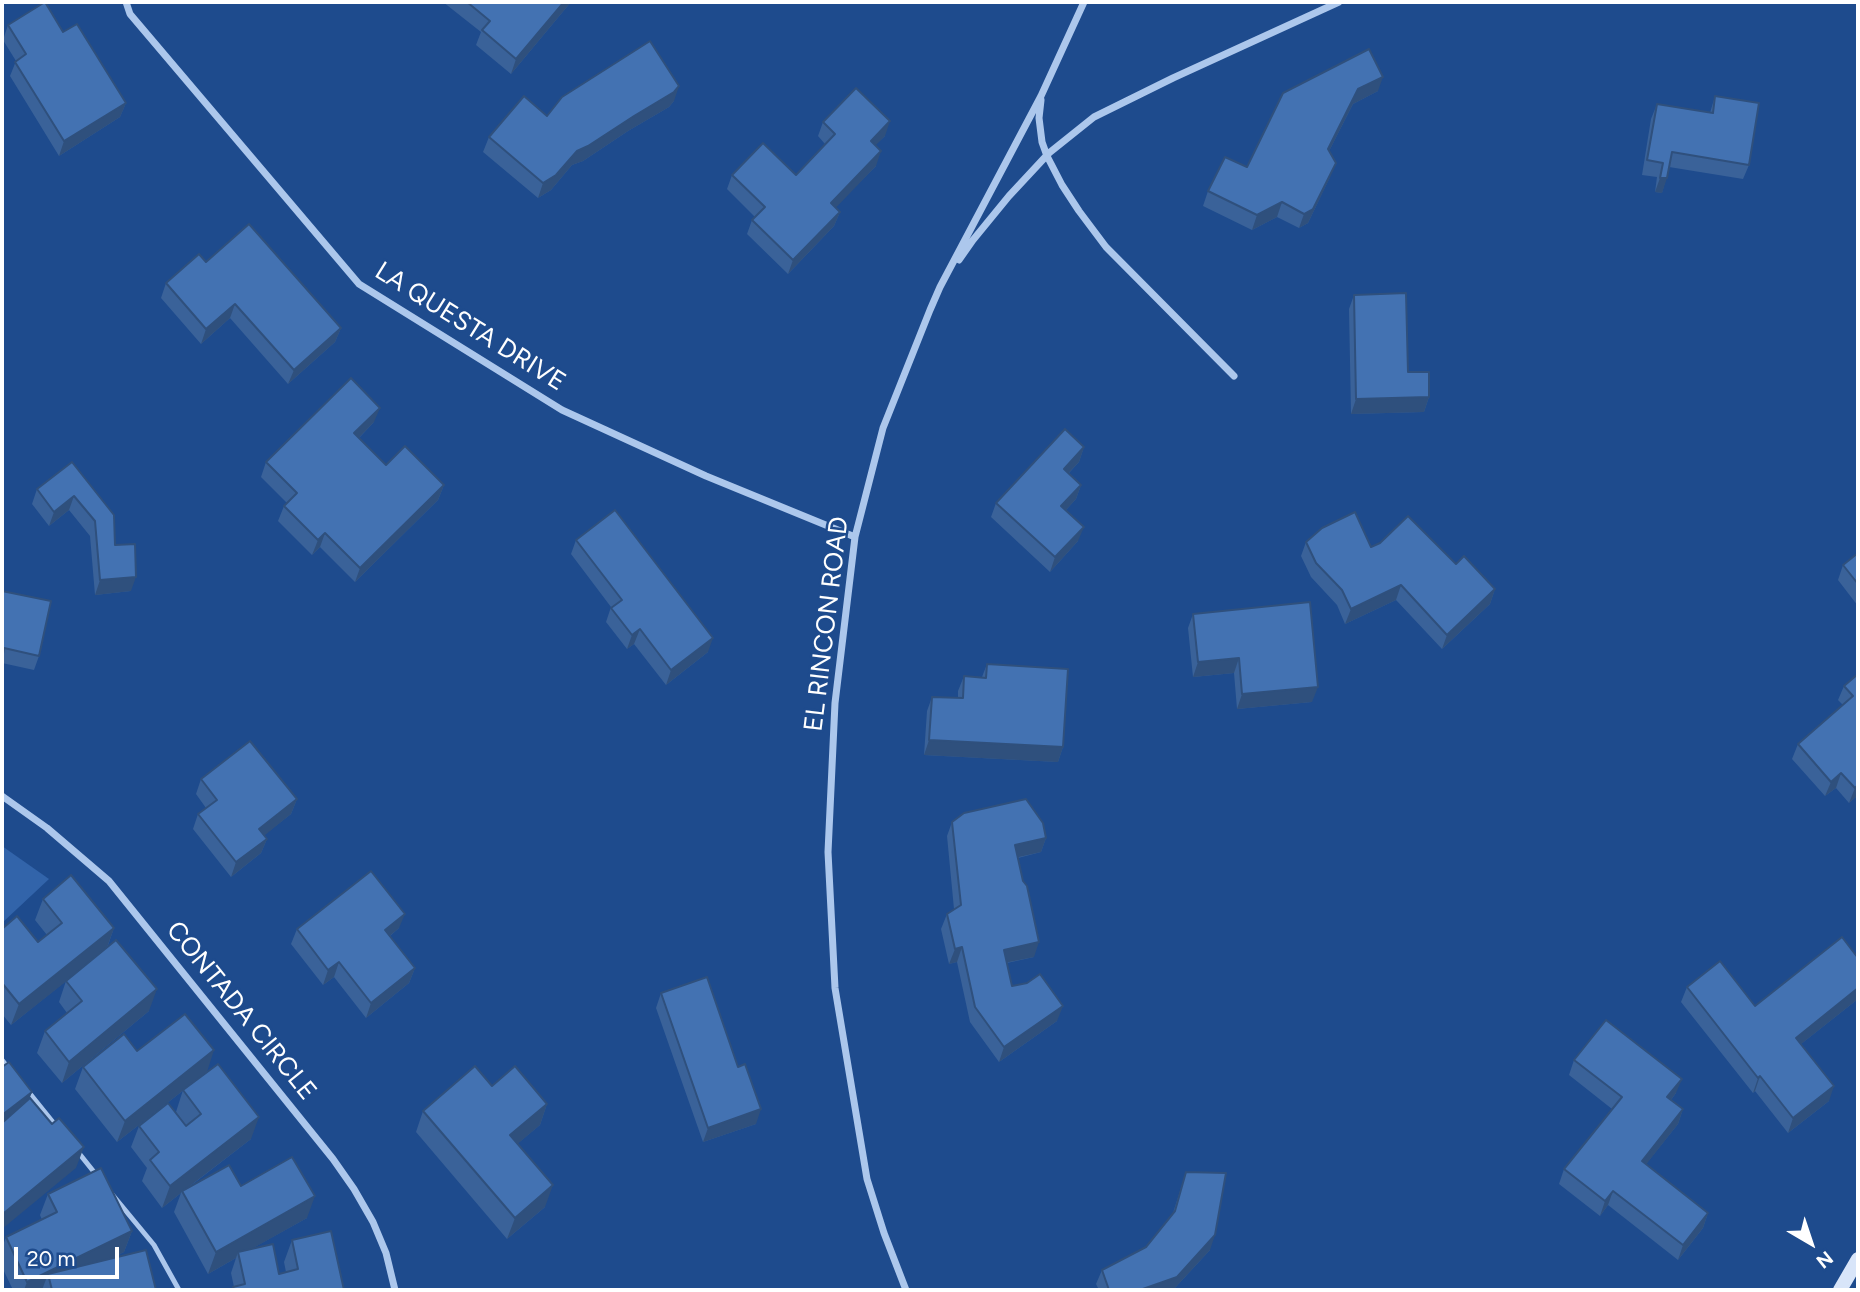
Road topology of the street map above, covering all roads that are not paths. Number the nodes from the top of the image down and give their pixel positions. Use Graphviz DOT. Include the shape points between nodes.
graph roads {
  1 [pos="125,2"];
  2 [pos="1084,2"];
  3 [pos="1339,2"];
  4 [pos="1041,96"];
  5 [pos="1047,156"];
  6 [pos="940,287"];
  7 [pos="1234,376"];
  8 [pos="855,537"];
  9 [pos="2,796"];
  10 [pos="2,1060"];
  11 [pos="10,1070"];
  12 [pos="19,1080"];
  13 [pos="61,1132"];
  14 [pos="69,1142"];
  15 [pos="1858,1259"];
  16 [pos="179,1290"];
  17 [pos="395,1290"];
  18 [pos="906,1290"];
  19 [pos="1840,1290"];
  1 -- 8 [label="street, LA QUESTA DRIVE" via="130,14 359,284 562,410"];
  2 -- 4 [label="street, EL RINCON ROAD"];
  3 -- 5 [label="street" via="1094,117"];
  4 -- 5 [label="street" via="1040,130"];
  4 -- 6 [label="street, EL RINCON ROAD"];
  5 -- 6 [label="street" via="973,240"];
  5 -- 7 [label="street" via="1106,247"];
  6 -- 8 [label="street, EL RINCON ROAD" via="883,428"];
  8 -- 18 [label="street, EL RINCON ROAD" via="835,703 828,852 835,988 867,1179"];
  9 -- 17 [label="street, CONTADA CIRCLE" via="109,881 333,1159 373,1222"];
  10 -- 11 [label="lane"];
  12 -- 13 [label="lane"];
  14 -- 16 [label="lane" via="154,1244"];
  15 -- 19 [label="street"];
}
